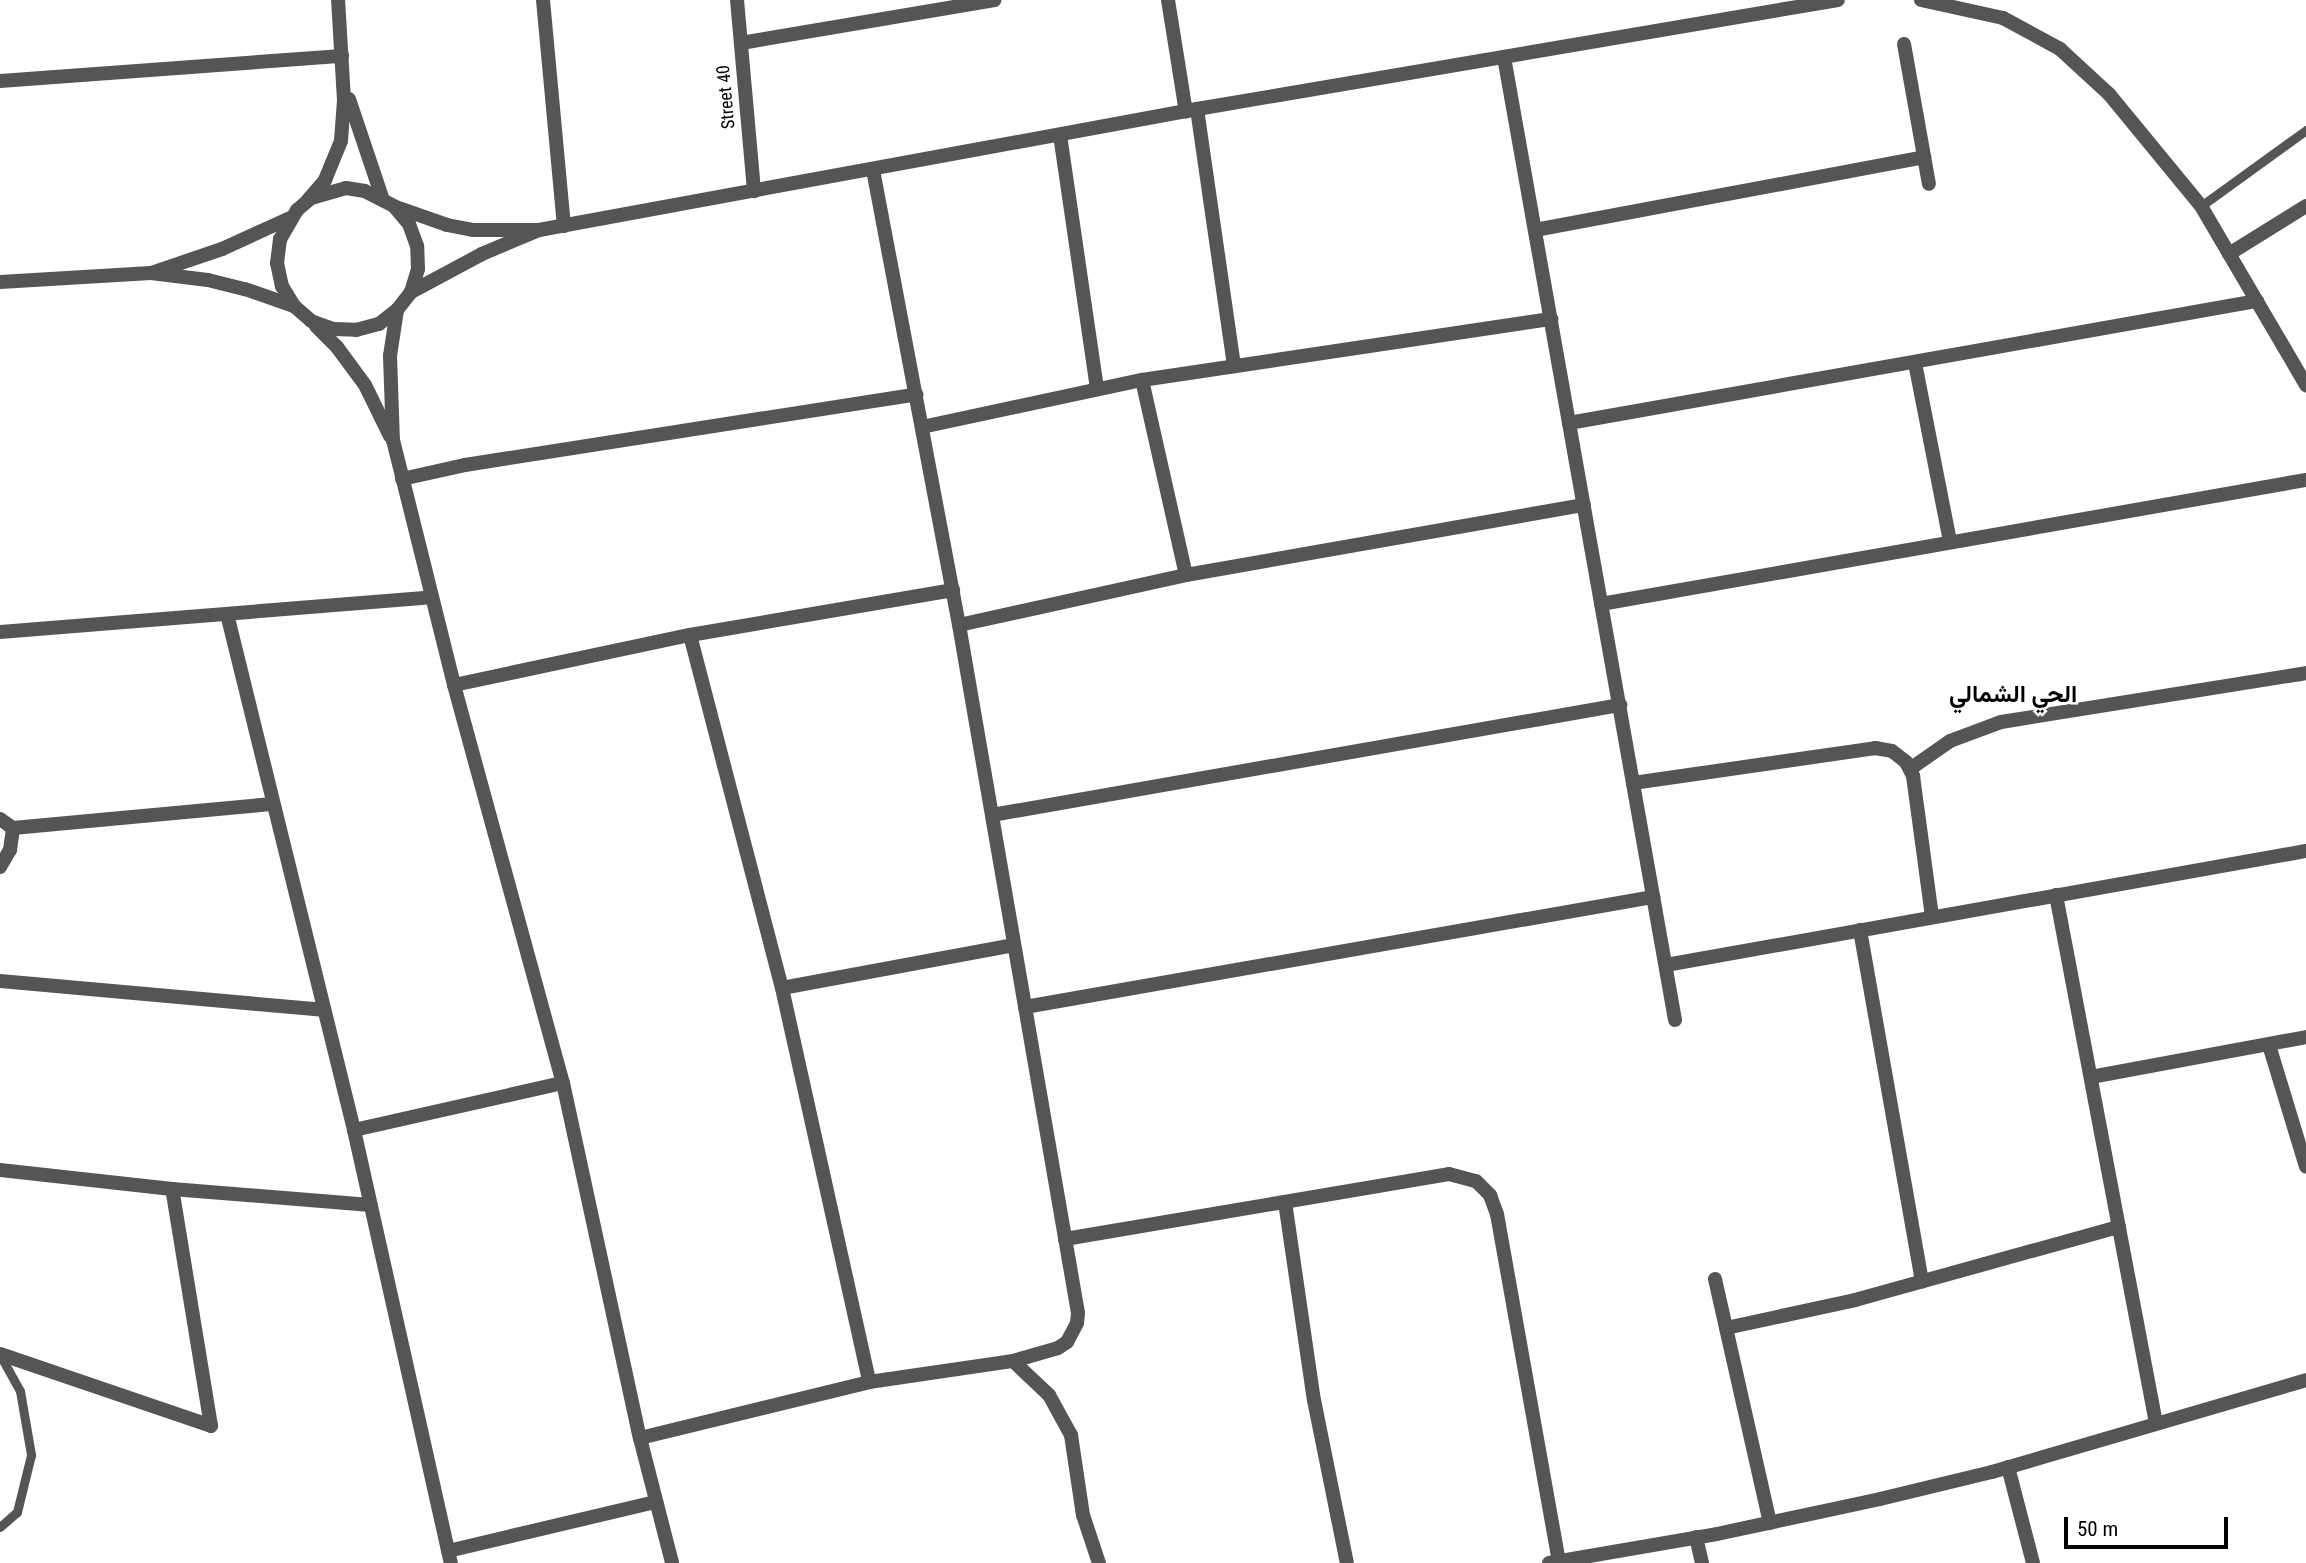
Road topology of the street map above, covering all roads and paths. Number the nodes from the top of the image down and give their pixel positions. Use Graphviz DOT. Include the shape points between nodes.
graph roads {
  1 [pos="338,0"];
  2 [pos="542,0"];
  3 [pos="737,0"];
  4 [pos="994,0"];
  5 [pos="1168,0"];
  6 [pos="1838,0"];
  7 [pos="1921,0"];
  8 [pos="741,43"];
  9 [pos="1904,44"];
  10 [pos="342,56"];
  11 [pos="1504,57"];
  12 [pos="343,75"];
  13 [pos="0,81"];
  14 [pos="1192,111"];
  15 [pos="2306,130"];
  16 [pos="1060,135"];
  17 [pos="1924,157"];
  18 [pos="873,169"];
  19 [pos="1929,184"];
  20 [pos="754,191"];
  21 [pos="382,197"];
  22 [pos="394,206"];
  23 [pos="2201,206"];
  24 [pos="2306,206"];
  25 [pos="293,214"];
  26 [pos="564,226"];
  27 [pos="539,230"];
  28 [pos="1535,230"];
  29 [pos="2229,254"];
  30 [pos="151,273"];
  31 [pos="0,282"];
  32 [pos="411,292"];
  33 [pos="2257,301"];
  34 [pos="294,306"];
  35 [pos="397,310"];
  36 [pos="1551,319"];
  37 [pos="312,321"];
  38 [pos="1915,363"];
  39 [pos="1234,366"];
  40 [pos="1142,380"];
  41 [pos="2306,385"];
  42 [pos="1097,389"];
  43 [pos="916,394"];
  44 [pos="1569,423"];
  45 [pos="922,427"];
  46 [pos="393,440"];
  47 [pos="402,479"];
  48 [pos="2306,480"];
  49 [pos="1584,505"];
  50 [pos="1950,542"];
  51 [pos="1186,575"];
  52 [pos="953,590"];
  53 [pos="431,597"];
  54 [pos="1601,604"];
  55 [pos="227,614"];
  56 [pos="959,625"];
  57 [pos="0,632"];
  58 [pos="690,635"];
  59 [pos="2306,673"];
  60 [pos="454,685"];
  61 [pos="1619,705"];
  62 [pos="1910,769"];
  63 [pos="1633,783"];
  64 [pos="273,804"];
  65 [pos="992,815"];
  66 [pos="0,819"];
  67 [pos="13,828"];
  68 [pos="2306,851"];
  69 [pos="0,867"];
  70 [pos="2056,895"];
  71 [pos="1653,897"];
  72 [pos="1932,917"];
  73 [pos="1860,930"];
  74 [pos="1014,945"];
  75 [pos="1665,965"];
  76 [pos="0,981"];
  77 [pos="782,988"];
  78 [pos="1025,1007"];
  79 [pos="323,1010"];
  80 [pos="1675,1020"];
  81 [pos="2306,1037"];
  82 [pos="2269,1045"];
  83 [pos="2091,1077"];
  84 [pos="564,1083"];
  85 [pos="354,1130"];
  86 [pos="2306,1167"];
  87 [pos="0,1170"];
  88 [pos="172,1189"];
  89 [pos="1285,1202"];
  90 [pos="370,1205"];
  91 [pos="2119,1227"];
  92 [pos="1065,1239"];
  93 [pos="1715,1279"];
  94 [pos="1922,1282"];
  95 [pos="1726,1328"];
  96 [pos="0,1354"];
  97 [pos="1013,1361"];
  98 [pos="2306,1380"];
  99 [pos="869,1382"];
  100 [pos="2155,1423"];
  101 [pos="640,1438"];
  102 [pos="2008,1467"];
  103 [pos="656,1502"];
  104 [pos="1770,1523"];
  105 [pos="0,1527"];
  106 [pos="1696,1537"];
  107 [pos="449,1557"];
  108 [pos="1554,1562"];
  109 [pos="672,1563"];
  110 [pos="1099,1563"];
  111 [pos="1347,1563"];
  112 [pos="1702,1563"];
  113 [pos="2033,1563"];
  1 -- 10 [label="street"];
  2 -- 26 [label="street"];
  3 -- 8 [label="street, Street 40"];
  4 -- 8 [label="street"];
  5 -- 14 [label="street"];
  6 -- 11 [label="street"];
  7 -- 23 [label="street" via="2003,18 2060,49 2109,94"];
  8 -- 20 [label="street, Street 40"];
  9 -- 17 [label="street"];
  10 -- 12 [label="street"];
  10 -- 13 [label="street"];
  11 -- 14 [label="street"];
  11 -- 28 [label="street"];
  12 -- 21 [label="street"];
  12 -- 25 [label="street" via="344,121 338,151 325,180"];
  14 -- 16 [label="street"];
  14 -- 39 [label="street"];
  15 -- 23 [label="lane"];
  16 -- 18 [label="street"];
  16 -- 42 [label="street"];
  17 -- 19 [label="street"];
  17 -- 28 [label="street"];
  18 -- 20 [label="street"];
  18 -- 43 [label="street"];
  20 -- 26 [label="street"];
  21 -- 22 [label="street"];
  21 -- 25 [label="street" via="346,188 311,198"];
  22 -- 27 [label="street" via="473,230"];
  22 -- 32 [label="street" via="409,224 417,246 418,269"];
  23 -- 29 [label="street"];
  24 -- 29 [label="street"];
  25 -- 30 [label="street" via="222,249"];
  25 -- 34 [label="street" via="280,239 277,263 282,286"];
  26 -- 27 [label="street"];
  27 -- 32 [label="street" via="481,254"];
  28 -- 36 [label="street"];
  29 -- 33 [label="street"];
  30 -- 31 [label="street"];
  30 -- 34 [label="street" via="220,283"];
  32 -- 35 [label="street"];
  33 -- 38 [label="street"];
  33 -- 41 [label="street"];
  34 -- 37 [label="street"];
  35 -- 37 [label="street" via="379,324 356,330 333,329"];
  35 -- 46 [label="street" via="390,356"];
  36 -- 39 [label="street"];
  36 -- 44 [label="street"];
  37 -- 46 [label="street" via="338,347 365,386"];
  38 -- 44 [label="street"];
  38 -- 50 [label="street"];
  39 -- 40 [label="street"];
  40 -- 42 [label="street"];
  40 -- 51 [label="street"];
  42 -- 45 [label="street"];
  43 -- 45 [label="street"];
  43 -- 47 [label="street"];
  44 -- 49 [label="street"];
  45 -- 52 [label="street"];
  46 -- 47 [label="street"];
  47 -- 53 [label="street"];
  48 -- 50 [label="street"];
  49 -- 51 [label="street"];
  49 -- 54 [label="street"];
  50 -- 54 [label="street"];
  51 -- 56 [label="street"];
  52 -- 56 [label="street"];
  52 -- 58 [label="street"];
  53 -- 55 [label="street"];
  53 -- 60 [label="street"];
  54 -- 61 [label="street"];
  55 -- 57 [label="street"];
  55 -- 64 [label="street"];
  56 -- 65 [label="street"];
  58 -- 60 [label="street"];
  58 -- 77 [label="street"];
  59 -- 62 [label="street" via="2001,722 1950,741"];
  60 -- 84 [label="street"];
  61 -- 63 [label="street"];
  61 -- 65 [label="street"];
  62 -- 63 [label="street" via="1892,751 1875,748"];
  62 -- 72 [label="street"];
  63 -- 71 [label="street"];
  64 -- 67 [label="street"];
  64 -- 79 [label="street"];
  65 -- 74 [label="street"];
  66 -- 67 [label="street"];
  67 -- 69 [label="street" via="10,850"];
  68 -- 70 [label="street"];
  70 -- 72 [label="street"];
  70 -- 83 [label="street"];
  71 -- 75 [label="street"];
  71 -- 78 [label="street"];
  72 -- 73 [label="street"];
  73 -- 75 [label="street"];
  73 -- 94 [label="street"];
  74 -- 77 [label="street"];
  74 -- 78 [label="street"];
  75 -- 80 [label="street"];
  76 -- 79 [label="street"];
  77 -- 99 [label="street"];
  78 -- 92 [label="street"];
  79 -- 85 [label="street"];
  81 -- 82 [label="street"];
  82 -- 83 [label="street"];
  82 -- 86 [label="street"];
  83 -- 91 [label="street"];
  84 -- 85 [label="street"];
  84 -- 101 [label="street"];
  85 -- 90 [label="street"];
  87 -- 88 [label="street"];
  88 -- 90 [label="street"];
  88 -- 96 [label="street" via="211,1426"];
  89 -- 92 [label="street"];
  89 -- 108 [label="street" via="1449,1174 1476,1181 1490,1195 1497,1214"];
  89 -- 111 [label="street" via="1314,1400"];
  90 -- 107 [label="street"];
  91 -- 94 [label="street"];
  91 -- 100 [label="street"];
  92 -- 97 [label="street" via="1078,1313 1073,1333 1058,1348"];
  93 -- 95 [label="street"];
  94 -- 95 [label="street"];
  95 -- 104 [label="street"];
  96 -- 105 [label="lane" via="20,1391 31,1455 18,1512"];
  97 -- 99 [label="street"];
  97 -- 110 [label="street" via="1049,1395 1071,1435 1083,1515"];
  98 -- 100 [label="street"];
  99 -- 101 [label="street"];
  100 -- 102 [label="street"];
  101 -- 103 [label="street"];
  102 -- 104 [label="street"];
  102 -- 113 [label="street"];
  103 -- 107 [label="street"];
  103 -- 109 [label="street"];
  104 -- 106 [label="street"];
  106 -- 108 [label="street"];
  106 -- 112 [label="street"];
}
